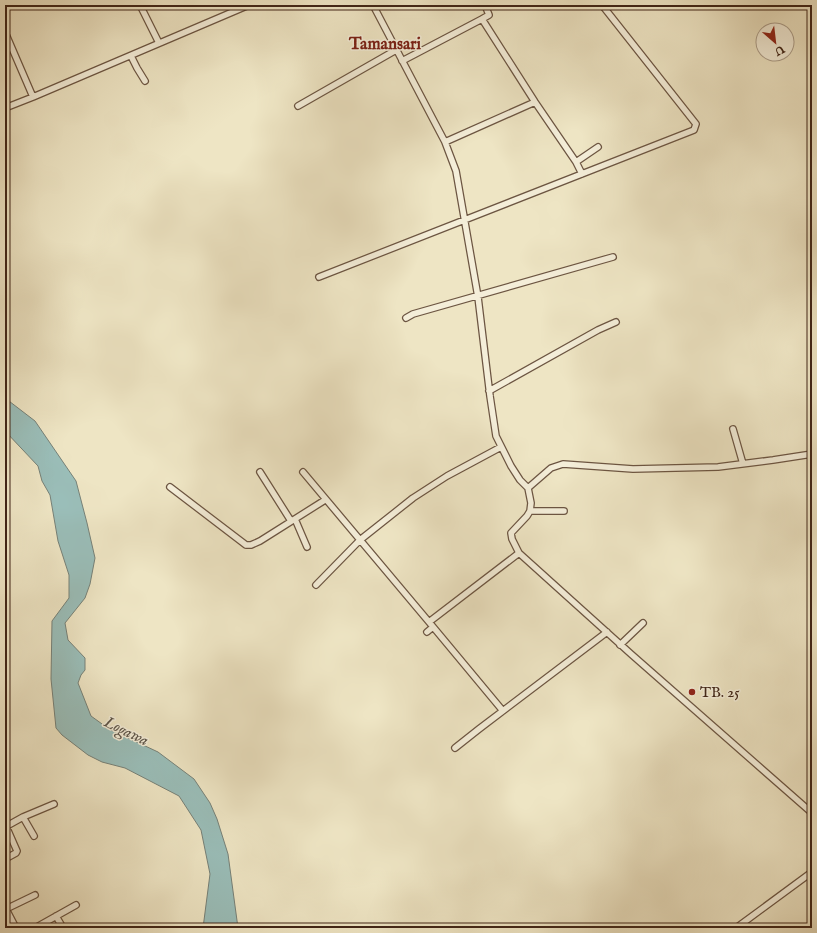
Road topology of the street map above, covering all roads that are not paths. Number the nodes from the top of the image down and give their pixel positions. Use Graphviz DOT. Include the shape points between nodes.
graph roads {
  1 [pos="140,5"];
  2 [pos="249,5"];
  3 [pos="372,5"];
  4 [pos="485,5"];
  5 [pos="602,5"];
  6 [pos="482,19"];
  7 [pos="5,32"];
  8 [pos="159,43"];
  9 [pos="396,50"];
  10 [pos="131,56"];
  11 [pos="402,61"];
  12 [pos="145,81"];
  13 [pos="33,96"];
  14 [pos="535,102"];
  15 [pos="298,106"];
  16 [pos="5,108"];
  17 [pos="445,142"];
  18 [pos="598,147"];
  19 [pos="576,162"];
  20 [pos="582,174"];
  21 [pos="465,219"];
  22 [pos="613,257"];
  23 [pos="319,277"];
  24 [pos="478,297"];
  25 [pos="406,318"];
  26 [pos="616,322"];
  27 [pos="489,391"];
  28 [pos="733,429"];
  29 [pos="501,447"];
  30 [pos="812,454"];
  31 [pos="742,464"];
  32 [pos="260,472"];
  33 [pos="303,472"];
  34 [pos="170,487"];
  35 [pos="528,488"];
  36 [pos="325,500"];
  37 [pos="530,511"];
  38 [pos="564,511"];
  39 [pos="293,520"];
  40 [pos="360,540"];
  41 [pos="307,547"];
  42 [pos="519,553"];
  43 [pos="316,585"];
  44 [pos="429,622"];
  45 [pos="643,623"];
  46 [pos="434,627"];
  47 [pos="427,632"];
  48 [pos="607,632"];
  49 [pos="620,645"];
  50 [pos="503,711"];
  51 [pos="455,748"];
  52 [pos="54,804"];
  53 [pos="812,813"];
  54 [pos="24,817"];
  55 [pos="5,826"];
  56 [pos="34,836"];
  57 [pos="5,859"];
  58 [pos="812,872"];
  59 [pos="35,895"];
  60 [pos="76,905"];
  61 [pos="6,908"];
  62 [pos="56,916"];
  63 [pos="16,928"];
  64 [pos="35,928"];
  65 [pos="63,928"];
  66 [pos="736,928"];
  1 -- 8 [label="street"];
  2 -- 8 [label="street"];
  3 -- 9 [label="street"];
  4 -- 6 [label="street" via="489,15"];
  5 -- 20 [label="street" via="696,126 694,130"];
  6 -- 11 [label="street"];
  6 -- 14 [label="street"];
  7 -- 13 [label="street"];
  8 -- 10 [label="street"];
  9 -- 11 [label="street"];
  9 -- 15 [label="street"];
  10 -- 12 [label="street"];
  10 -- 13 [label="street"];
  11 -- 17 [label="street"];
  13 -- 16 [label="street"];
  14 -- 17 [label="street"];
  14 -- 19 [label="street"];
  17 -- 21 [label="street" via="456,171"];
  18 -- 19 [label="street"];
  19 -- 20 [label="street"];
  20 -- 21 [label="street"];
  21 -- 23 [label="street"];
  21 -- 24 [label="street"];
  22 -- 24 [label="street"];
  24 -- 25 [label="street"];
  24 -- 27 [label="street"];
  26 -- 27 [label="street"];
  27 -- 29 [label="street" via="496,436"];
  28 -- 31 [label="street"];
  29 -- 35 [label="street" via="520,480"];
  29 -- 40 [label="street" via="413,498"];
  30 -- 31 [label="street"];
  31 -- 35 [label="street" via="633,469 563,464 551,468"];
  32 -- 39 [label="street"];
  33 -- 36 [label="street"];
  34 -- 39 [label="street" via="246,544 260,542"];
  35 -- 37 [label="street"];
  36 -- 39 [label="street"];
  36 -- 40 [label="street"];
  37 -- 38 [label="street"];
  37 -- 42 [label="street" via="511,533"];
  39 -- 41 [label="street"];
  40 -- 43 [label="street"];
  40 -- 44 [label="street"];
  42 -- 44 [label="street"];
  42 -- 48 [label="street"];
  44 -- 46 [label="street"];
  45 -- 49 [label="street"];
  46 -- 47 [label="street"];
  46 -- 50 [label="street"];
  48 -- 49 [label="street"];
  48 -- 50 [label="street"];
  49 -- 53 [label="street"];
  50 -- 51 [label="street"];
  52 -- 54 [label="street"];
  54 -- 55 [label="street"];
  54 -- 56 [label="street"];
  55 -- 57 [label="street" via="17,851"];
  58 -- 66 [label="street"];
  59 -- 61 [label="street"];
  60 -- 62 [label="street"];
  61 -- 63 [label="street"];
  62 -- 64 [label="street"];
  62 -- 65 [label="street"];
}
